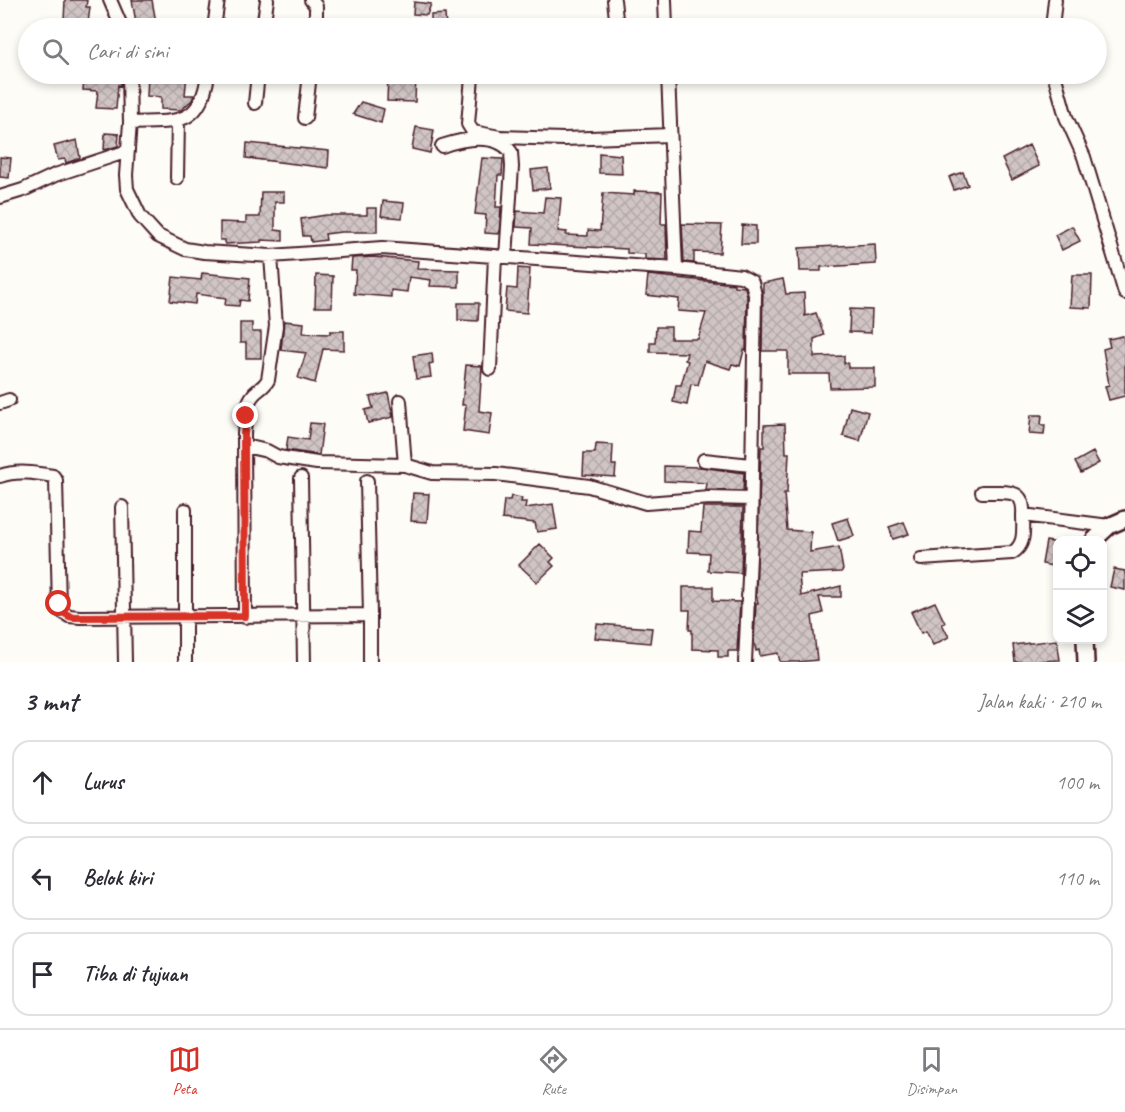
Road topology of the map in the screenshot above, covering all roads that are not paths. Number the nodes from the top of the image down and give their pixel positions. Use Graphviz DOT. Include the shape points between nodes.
graph roads {
  1 [pos="110,0"];
  2 [pos="218,0"];
  3 [pos="267,0"];
  4 [pos="311,0"];
  5 [pos="614,0"];
  6 [pos="665,0"];
  7 [pos="1055,0"];
  8 [pos="118,18"];
  9 [pos="215,18"];
  10 [pos="264,18"];
  11 [pos="316,18"];
  12 [pos="616,18"];
  13 [pos="666,18"];
  14 [pos="1053,18"];
  15 [pos="129,84"];
  16 [pos="207,84"];
  17 [pos="257,84"];
  18 [pos="309,84"];
  19 [pos="471,84"];
  20 [pos="668,84"];
  21 [pos="1057,84"];
  22 [pos="255,103"];
  23 [pos="304,118"];
  24 [pos="178,121"];
  25 [pos="130,123"];
  26 [pos="670,135"];
  27 [pos="442,146"];
  28 [pos="128,151"];
  29 [pos="177,178"];
  30 [pos="0,197"];
  31 [pos="271,256"];
  32 [pos="500,257"];
  33 [pos="676,269"];
  34 [pos="1125,293"];
  35 [pos="490,369"];
  36 [pos="400,401"];
  37 [pos="245,446"];
  38 [pos="704,460"];
  39 [pos="405,465"];
  40 [pos="751,465"];
  41 [pos="0,476"];
  42 [pos="301,478"];
  43 [pos="368,481"];
  44 [pos="982,492"];
  45 [pos="751,499"];
  46 [pos="122,507"];
  47 [pos="185,510"];
  48 [pos="1023,515"];
  49 [pos="1125,519"];
  50 [pos="1109,526"];
  51 [pos="1098,536"];
  52 [pos="921,559"];
  53 [pos="370,615"];
  54 [pos="245,616"];
  55 [pos="303,616"];
  56 [pos="123,617"];
  57 [pos="186,617"];
  58 [pos="1085,644"];
  59 [pos="125,662"];
  60 [pos="185,662"];
  61 [pos="304,662"];
  62 [pos="370,662"];
  63 [pos="745,662"];
  64 [pos="1086,662"];
  1 -- 8 [label="street"];
  2 -- 9 [label="street"];
  3 -- 10 [label="street"];
  4 -- 11 [label="street" via="316,6"];
  5 -- 12 [label="street"];
  6 -- 13 [label="street"];
  7 -- 14 [label="street"];
  15 -- 25 [label="street"];
  16 -- 24 [label="street" via="199,107"];
  17 -- 22 [label="street"];
  18 -- 23 [label="street"];
  19 -- 26 [label="street" via="468,124 472,132 564,139"];
  20 -- 26 [label="street"];
  21 -- 34 [label="street" via="1084,157"];
  24 -- 25 [label="street"];
  24 -- 29 [label="street"];
  25 -- 28 [label="street"];
  26 -- 33 [label="street"];
  27 -- 32 [label="street" via="480,139 503,144 511,152"];
  28 -- 30 [label="street"];
  28 -- 31 [label="street" via="128,189 140,216 158,236 185,249"];
  31 -- 32 [label="street" via="382,248"];
  31 -- 37 [label="street" via="276,326 267,383 248,405"];
  32 -- 33 [label="street"];
  32 -- 35 [label="street"];
  33 -- 40 [label="street" via="741,276 752,282 755,295"];
  36 -- 39 [label="street"];
  37 -- 39 [label="street" via="278,457 317,463"];
  37 -- 54 [label="street"];
  38 -- 40 [label="street"];
  39 -- 45 [label="street" via="432,473 478,472 589,486 646,503"];
  40 -- 45 [label="street"];
  41 -- 56 [label="street" via="33,473 56,480 60,610 69,616"];
  42 -- 55 [label="street"];
  43 -- 53 [label="street"];
  44 -- 48 [label="street" via="1016,494 1024,503"];
  45 -- 63 [label="street"];
  46 -- 56 [label="street"];
  47 -- 57 [label="street"];
  48 -- 50 [label="street"];
  48 -- 52 [label="street" via="1023,542 1012,554"];
  49 -- 50 [label="street"];
  50 -- 51 [label="street"];
  53 -- 55 [label="street"];
  53 -- 62 [label="street"];
  54 -- 55 [label="street"];
  54 -- 57 [label="street"];
  55 -- 61 [label="street"];
  56 -- 57 [label="street"];
  56 -- 59 [label="street"];
  57 -- 60 [label="street"];
  58 -- 64 [label="street"];
}
